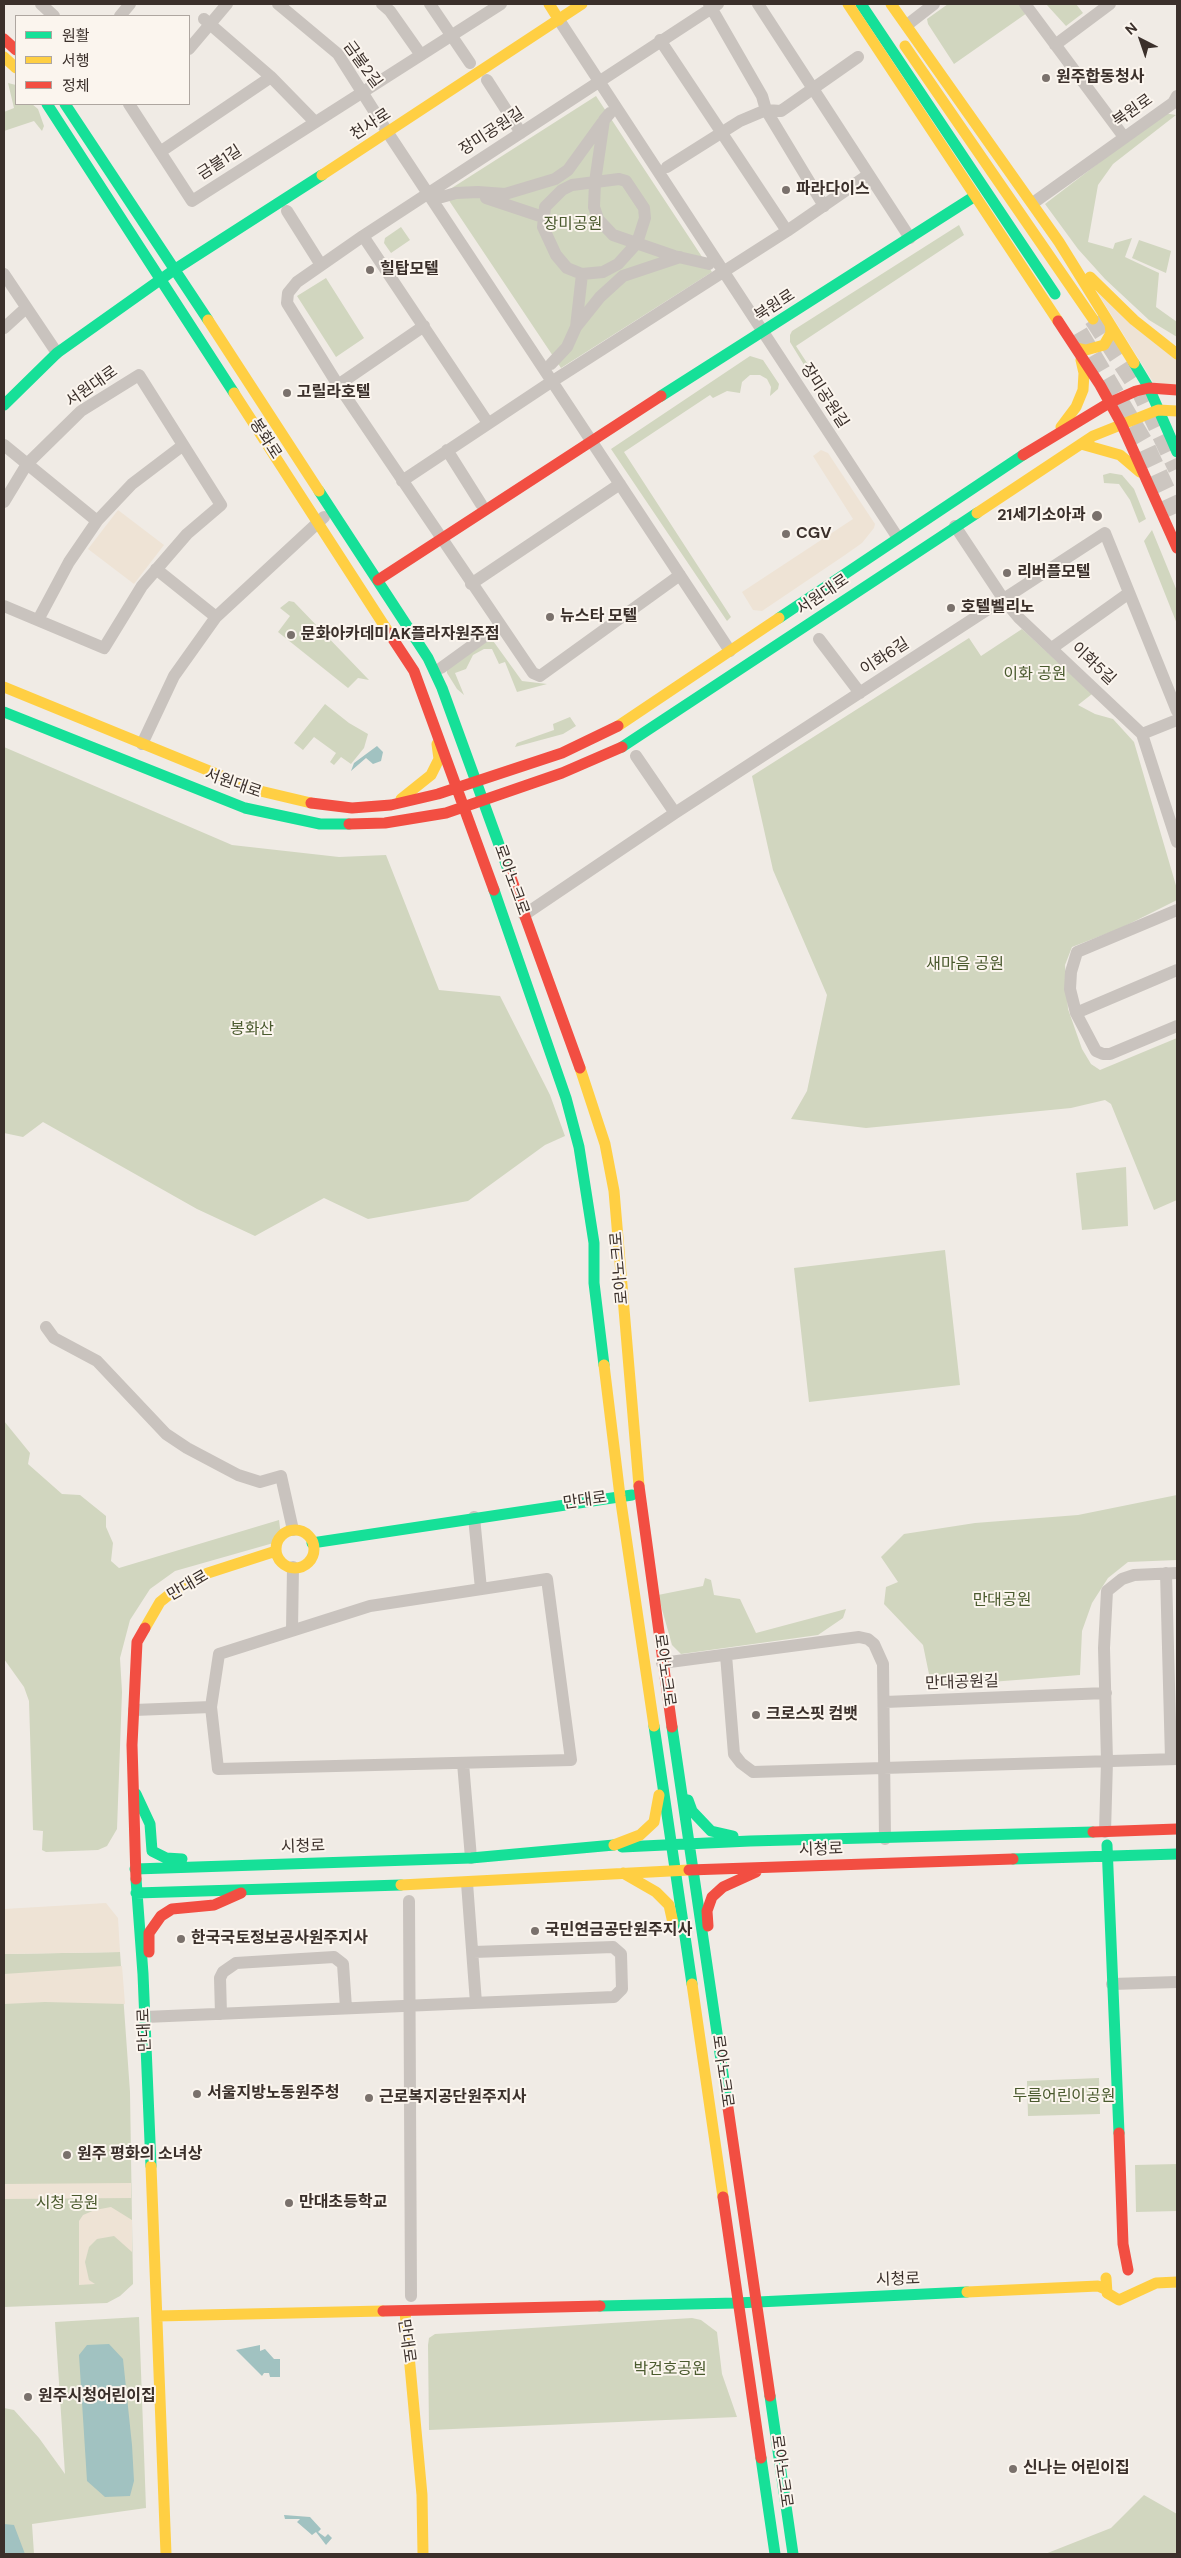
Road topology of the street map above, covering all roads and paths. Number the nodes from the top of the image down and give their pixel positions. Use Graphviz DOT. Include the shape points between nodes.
graph roads {
  1 [pos="41,4"];
  2 [pos="130,4"];
  3 [pos="217,4"];
  4 [pos="227,4"];
  5 [pos="278,4"];
  6 [pos="382,4"];
  7 [pos="430,4"];
  8 [pos="501,4"];
  9 [pos="549,4"];
  10 [pos="582,4"];
  11 [pos="758,4"];
  12 [pos="848,4"];
  13 [pos="861,4"];
  14 [pos="891,4"];
  15 [pos="934,4"];
  16 [pos="1025,4"];
  17 [pos="1110,4"];
  18 [pos="713,5"];
  19 [pos="482,9"];
  20 [pos="53,15"];
  21 [pos="121,15"];
  22 [pos="559,20"];
  23 [pos="207,21"];
  24 [pos="907,25"];
  25 [pos="190,35"];
  26 [pos="452,35"];
  27 [pos="898,36"];
  28 [pos="4,39"];
  29 [pos="660,40"];
  30 [pos="1055,45"];
  31 [pos="190,48"];
  32 [pos="15,49"];
  33 [pos="421,55"];
  34 [pos="4,57"];
  35 [pos="858,57"];
  36 [pos="470,63"];
  37 [pos="15,67"];
  38 [pos="271,77"];
  39 [pos="487,80"];
  40 [pos="599,81"];
  41 [pos="814,89"];
  42 [pos="364,92"];
  43 [pos="1176,101"];
  44 [pos="48,105"];
  45 [pos="66,105"];
  46 [pos="133,106"];
  47 [pos="766,110"];
  48 [pos="315,122"];
  49 [pos="521,133"];
  50 [pos="721,133"];
  51 [pos="388,134"];
  52 [pos="1124,137"];
  53 [pos="160,152"];
  54 [pos="667,167"];
  55 [pos="868,175"];
  56 [pos="595,181"];
  57 [pos="468,192"];
  58 [pos="428,193"];
  59 [pos="975,196"];
  60 [pos="442,197"];
  61 [pos="1033,203"];
  62 [pos="824,206"];
  63 [pos="287,211"];
  64 [pos="542,217"];
  65 [pos="787,231"];
  66 [pos="363,236"];
  67 [pos="910,238"];
  68 [pos="1059,242"];
  69 [pos="637,243"];
  70 [pos="680,257"];
  71 [pos="710,264"];
  72 [pos="321,265"];
  73 [pos="174,270"];
  74 [pos="724,272"];
  75 [pos="4,274"];
  76 [pos="582,274"];
  77 [pos="160,280"];
  78 [pos="26,308"];
  79 [pos="1093,319"];
  80 [pos="1110,324"];
  81 [pos="424,326"];
  82 [pos="4,328"];
  83 [pos="576,328"];
  84 [pos="1080,332"];
  85 [pos="763,333"];
  86 [pos="1077,348"];
  87 [pos="57,353"];
  88 [pos="1177,354"];
  89 [pos="550,364"];
  90 [pos="552,381"];
  91 [pos="338,385"];
  92 [pos="1149,388"];
  93 [pos="1177,390"];
  94 [pos="1109,403"];
  95 [pos="4,405"];
  96 [pos="1158,410"];
  97 [pos="1177,411"];
  98 [pos="488,423"];
  99 [pos="1121,423"];
  100 [pos="1054,435"];
  101 [pos="591,441"];
  102 [pos="1081,444"];
  103 [pos="4,445"];
  104 [pos="182,446"];
  105 [pos="447,450"];
  106 [pos="1177,452"];
  107 [pos="27,464"];
  108 [pos="402,481"];
  109 [pos="620,484"];
  110 [pos="1150,489"];
  111 [pos="4,502"];
  112 [pos="481,504"];
  113 [pos="332,512"];
  114 [pos="1175,512"];
  115 [pos="97,521"];
  116 [pos="318,521"];
  117 [pos="955,526"];
  118 [pos="1169,528"];
  119 [pos="898,538"];
  120 [pos="441,540"];
  121 [pos="1177,548"];
  122 [pos="910,556"];
  123 [pos="156,569"];
  124 [pos="680,575"];
  125 [pos="378,580"];
  126 [pos="471,584"];
  127 [pos="1129,593"];
  128 [pos="1004,600"];
  129 [pos="4,606"];
  130 [pos="216,617"];
  131 [pos="38,620"];
  132 [pos="499,626"];
  133 [pos="819,639"];
  134 [pos="1052,648"];
  135 [pos="730,650"];
  136 [pos="440,668"];
  137 [pos="4,688"];
  138 [pos="860,693"];
  139 [pos="1177,711"];
  140 [pos="4,712"];
  141 [pos="1177,720"];
  142 [pos="433,724"];
  143 [pos="1142,734"];
  144 [pos="142,744"];
  145 [pos="636,756"];
  146 [pos="475,783"];
  147 [pos="457,788"];
  148 [pos="482,801"];
  149 [pos="391,805"];
  150 [pos="464,808"];
  151 [pos="675,813"];
  152 [pos="1177,842"];
  153 [pos="1177,910"];
  154 [pos="524,915"];
  155 [pos="1177,970"];
  156 [pos="1076,1013"];
  157 [pos="1177,1026"];
  158 [pos="572,1044"];
  159 [pos="552,1054"];
  160 [pos="46,1327"];
  161 [pos="640,1494"];
  162 [pos="620,1496"];
  163 [pos="474,1517"];
  164 [pos="293,1530"];
  165 [pos="312,1543"];
  166 [pos="276,1551"];
  167 [pos="293,1567"];
  168 [pos="1172,1573"];
  169 [pos="481,1589"];
  170 [pos="292,1630"];
  171 [pos="726,1655"];
  172 [pos="662,1663"];
  173 [pos="1106,1693"];
  174 [pos="885,1702"];
  175 [pos="211,1707"];
  176 [pos="134,1710"];
  177 [pos="1174,1759"];
  178 [pos="1107,1761"];
  179 [pos="463,1763"];
  180 [pos="886,1768"];
  181 [pos="663,1777"];
  182 [pos="679,1777"];
  183 [pos="133,1786"];
  184 [pos="1177,1829"];
  185 [pos="1106,1832"];
  186 [pos="885,1839"];
  187 [pos="750,1841"];
  188 [pos="690,1843"];
  189 [pos="670,1844"];
  190 [pos="609,1848"];
  191 [pos="1177,1854"];
  192 [pos="1108,1856"];
  193 [pos="471,1858"];
  194 [pos="241,1865"];
  195 [pos="135,1868"];
  196 [pos="763,1869"];
  197 [pos="674,1870"];
  198 [pos="693,1870"];
  199 [pos="623,1873"];
  200 [pos="467,1883"];
  201 [pos="248,1890"];
  202 [pos="136,1893"];
  203 [pos="410,1901"];
  204 [pos="703,1946"];
  205 [pos="685,1950"];
  206 [pos="474,1952"];
  207 [pos="143,1974"];
  208 [pos="1177,1982"];
  209 [pos="1112,1984"];
  210 [pos="476,2003"];
  211 [pos="412,2005"];
  212 [pos="346,2008"];
  213 [pos="221,2014"];
  214 [pos="145,2017"];
  215 [pos="1117,2273"];
  216 [pos="1177,2282"];
  217 [pos="1156,2283"];
  218 [pos="1133,2293"];
  219 [pos="411,2296"];
  220 [pos="756,2302"];
  221 [pos="737,2303"];
  222 [pos="405,2312"];
  223 [pos="157,2316"];
  224 [pos="166,2554"];
  225 [pos="422,2554"];
  226 [pos="775,2554"];
  227 [pos="793,2554"];
  1 -- 20 [label="street"];
  2 -- 21 [label="street"];
  3 -- 23 [label="street"];
  4 -- 23 [label="street"];
  5 -- 42 [label="street, 금불2길" via="338,54"];
  6 -- 33 [label="street" via="390,10"];
  7 -- 26 [label="street"];
  8 -- 19 [label="street, 금불1길"];
  9 -- 22 [label="street"];
  10 -- 22 [label="street, 천사로"];
  11 -- 41 [label="street"];
  12 -- 59 [label="street"];
  13 -- 84 [label="street"];
  14 -- 24 [label="street"];
  15 -- 24 [label="street"];
  16 -- 30 [label="street"];
  17 -- 30 [label="street"];
  18 -- 29 [label="street, 장미공원길"];
  18 -- 47 [label="street, 장미공원길" via="762,96"];
  19 -- 26 [label="street, 금불1길"];
  22 -- 40 [label="street, 장미공원길"];
  22 -- 51 [label="street, 천사로"];
  23 -- 25 [label="street"];
  23 -- 31 [label="street"];
  23 -- 38 [label="street"];
  24 -- 61 [label="street"];
  26 -- 33 [label="street, 금불1길"];
  26 -- 36 [label="street"];
  27 -- 79 [label="street"];
  28 -- 32 [label="street"];
  29 -- 40 [label="street, 장미공원길"];
  29 -- 50 [label="street"];
  30 -- 52 [label="street"];
  33 -- 42 [label="street, 금불1길"];
  34 -- 37 [label="street"];
  35 -- 41 [label="street"];
  38 -- 48 [label="street"];
  38 -- 53 [label="street"];
  39 -- 49 [label="street"];
  40 -- 49 [label="street, 장미공원길"];
  40 -- 74 [label="street, 장미공원길"];
  41 -- 47 [label="street" via="781,111"];
  41 -- 55 [label="street"];
  42 -- 48 [label="street, 금불1길"];
  42 -- 51 [label="street, 금불2길"];
  43 -- 52 [label="street, 북원로"];
  44 -- 77 [label="street, 봉화로"];
  45 -- 73 [label="street, 봉화로"];
  46 -- 53 [label="street, 금불1길"];
  47 -- 50 [label="street"];
  47 -- 62 [label="street, 장미공원길"];
  48 -- 53 [label="street, 금불1길" via="192,201"];
  49 -- 58 [label="street, 장미공원길"];
  50 -- 54 [label="street"];
  50 -- 65 [label="street"];
  51 -- 58 [label="street"];
  51 -- 73 [label="street, 천사로"];
  52 -- 61 [label="street, 북원로"];
  55 -- 62 [label="street"];
  55 -- 67 [label="street"];
  56 -- 57 [label="street" via="607,116 568,170 555,179 505,194"];
  56 -- 64 [label="street" via="562,190 545,207"];
  56 -- 69 [label="street" via="594,207 598,219 613,235"];
  56 -- 69 [label="street" via="626,181 641,200 645,218"];
  57 -- 60 [label="street"];
  57 -- 64 [label="street"];
  58 -- 66 [label="street, 장미공원길"];
  58 -- 90 [label="street"];
  59 -- 67 [label="street, 북원로"];
  59 -- 86 [label="street"];
  61 -- 68 [label="street"];
  62 -- 65 [label="street"];
  63 -- 72 [label="street"];
  64 -- 76 [label="street" via="556,254 568,268"];
  65 -- 74 [label="street"];
  66 -- 72 [label="street, 장미공원길"];
  66 -- 81 [label="street"];
  67 -- 85 [label="street, 북원로"];
  68 -- 80 [label="street"];
  68 -- 88 [label="street" via="1113,301"];
  69 -- 70 [label="street"];
  69 -- 76 [label="street" via="618,264 603,272"];
  70 -- 71 [label="street"];
  70 -- 83 [label="street" via="623,276 600,297"];
  72 -- 91 [label="street, 장미공원길" via="292,287 287,303"];
  73 -- 77 [label="street, 천사로"];
  73 -- 113 [label="street, 봉화로"];
  74 -- 85 [label="street, 장미공원길"];
  74 -- 90 [label="street"];
  75 -- 78 [label="street"];
  76 -- 83 [label="street"];
  77 -- 87 [label="street"];
  77 -- 116 [label="street, 봉화로"];
  78 -- 82 [label="street"];
  78 -- 87 [label="street"];
  80 -- 86 [label="street" via="1111,333 1104,345 1086,350"];
  80 -- 92 [label="street"];
  81 -- 91 [label="street"];
  81 -- 98 [label="street"];
  83 -- 89 [label="street" via="567,347"];
  85 -- 101 [label="street, 북원로"];
  85 -- 119 [label="street, 장미공원길"];
  86 -- 94 [label="street"];
  86 -- 100 [label="street" via="1084,373 1083,390 1076,407"];
  87 -- 95 [label="street"];
  90 -- 98 [label="street"];
  90 -- 101 [label="street"];
  91 -- 108 [label="street, 장미공원길"];
  92 -- 93 [label="street, 서원대로"];
  92 -- 94 [label="street, 서원대로"];
  92 -- 96 [label="street"];
  94 -- 99 [label="street"];
  94 -- 100 [label="street, 서원대로"];
  96 -- 97 [label="street, 서원대로"];
  96 -- 99 [label="street, 서원대로"];
  96 -- 106 [label="street"];
  98 -- 105 [label="street"];
  99 -- 102 [label="street, 서원대로"];
  99 -- 110 [label="street"];
  100 -- 119 [label="street, 서원대로"];
  101 -- 109 [label="street"];
  101 -- 120 [label="street"];
  102 -- 110 [label="street" via="1120,455 1132,462"];
  102 -- 117 [label="street, 서원대로"];
  103 -- 107 [label="street"];
  104 -- 107 [label="street, 서원대로" via="139,375 81,411"];
  104 -- 115 [label="street" via="132,484"];
  104 -- 123 [label="street, 서원대로" via="221,505 187,534"];
  105 -- 108 [label="street"];
  105 -- 112 [label="street"];
  107 -- 111 [label="street, 서원대로"];
  107 -- 115 [label="street"];
  108 -- 120 [label="street, 장미공원길"];
  109 -- 124 [label="street"];
  109 -- 126 [label="street"];
  110 -- 118 [label="street"];
  113 -- 116 [label="street"];
  113 -- 125 [label="street, 봉화로"];
  114 -- 118 [label="street"];
  115 -- 131 [label="street" via="69,562"];
  116 -- 130 [label="street"];
  116 -- 142 [label="street, 봉화로" via="414,671"];
  117 -- 122 [label="street, 서원대로"];
  117 -- 128 [label="street, 이화5길"];
  118 -- 121 [label="street"];
  119 -- 122 [label="street"];
  119 -- 135 [label="street, 서원대로"];
  120 -- 125 [label="street"];
  120 -- 126 [label="street, 장미공원길"];
  122 -- 148 [label="street, 서원대로" via="617,750"];
  123 -- 130 [label="street"];
  123 -- 131 [label="street, 서원대로" via="104,648"];
  124 -- 132 [label="street, 장미공원길" via="540,676 528,668"];
  124 -- 135 [label="street"];
  125 -- 146 [label="street, 봉화로" via="428,658 442,688"];
  126 -- 132 [label="street, 장미공원길"];
  127 -- 128 [label="street, 이화6길" via="1105,533"];
  127 -- 134 [label="street"];
  127 -- 139 [label="street, 이화6길"];
  128 -- 134 [label="street, 이화5길"];
  128 -- 138 [label="street, 이화6길"];
  129 -- 131 [label="street, 서원대로"];
  130 -- 144 [label="street" via="174,676"];
  132 -- 136 [label="street"];
  133 -- 138 [label="street"];
  134 -- 143 [label="street, 이화5길"];
  135 -- 146 [label="street, 서원대로" via="646,709 594,739"];
  137 -- 144 [label="street, 서원대로"];
  138 -- 151 [label="street, 이화6길"];
  140 -- 150 [label="street, 서원대로" via="245,808 320,824 385,823"];
  141 -- 143 [label="street"];
  142 -- 147 [label="street, 봉화로"];
  142 -- 149 [label="street" via="440,753 438,764 425,782"];
  143 -- 152 [label="street, 이화5길"];
  144 -- 149 [label="street, 서원대로" via="256,790 352,808"];
  145 -- 151 [label="street"];
  146 -- 147 [label="street, 서원대로"];
  146 -- 148 [label="street, 로아노크로"];
  147 -- 149 [label="street, 서원대로"];
  147 -- 150 [label="street, 로아노크로"];
  148 -- 150 [label="street, 서원대로"];
  148 -- 154 [label="street, 로아노크로"];
  150 -- 159 [label="street, 로아노크로"];
  151 -- 154 [label="street, 이화6길"];
  153 -- 156 [label="street" via="1077,952 1070,980"];
  154 -- 158 [label="street, 로아노크로"];
  155 -- 156 [label="street"];
  156 -- 157 [label="street" via="1096,1051 1110,1054"];
  158 -- 159 [label="street"];
  158 -- 161 [label="street, 로아노크로" via="605,1144 614,1191"];
  159 -- 162 [label="street, 로아노크로" via="579,1147 587,1192 594,1243 594,1283"];
  160 -- 164 [label="street" via="54,1338 97,1361 166,1434 187,1448 238,1475 260,1482 281,1476"];
  161 -- 162 [label="street, 만대로"];
  161 -- 172 [label="street, 로아노크로"];
  162 -- 163 [label="street, 만대로"];
  162 -- 181 [label="street, 로아노크로"];
  163 -- 165 [label="street, 만대로"];
  163 -- 169 [label="street"];
  164 -- 165 [label="street" via="308,1535"];
  164 -- 166 [label="street" via="280,1536"];
  165 -- 167 [label="street" via="313,1551 308,1562"];
  166 -- 167 [label="street" via="280,1560"];
  166 -- 176 [label="street, 만대로" via="208,1573 175,1590 160,1602 138,1642"];
  167 -- 170 [label="street"];
  168 -- 173 [label="street" via="1122,1578 1107,1591"];
  168 -- 177 [label="street"];
  169 -- 170 [label="street" via="370,1606"];
  169 -- 179 [label="street" via="546,1579 571,1760"];
  170 -- 175 [label="street" via="220,1654"];
  171 -- 172 [label="street"];
  171 -- 174 [label="street" via="859,1637 868,1639 874,1644 883,1664"];
  171 -- 180 [label="street" via="734,1754 753,1772"];
  172 -- 182 [label="street, 로아노크로"];
  173 -- 174 [label="street, 만대공원길"];
  173 -- 178 [label="street"];
  174 -- 180 [label="street"];
  175 -- 176 [label="street"];
  175 -- 179 [label="street" via="218,1769"];
  176 -- 183 [label="street, 만대로"];
  177 -- 178 [label="street"];
  178 -- 180 [label="street"];
  178 -- 185 [label="street"];
  179 -- 193 [label="street"];
  180 -- 186 [label="street"];
  181 -- 189 [label="street, 로아노크로"];
  181 -- 190 [label="street" via="654,1822 640,1835"];
  182 -- 187 [label="street" via="698,1820 711,1831"];
  182 -- 188 [label="street, 로아노크로"];
  183 -- 194 [label="street" via="150,1824 150,1845 157,1855"];
  183 -- 195 [label="street, 만대로"];
  184 -- 185 [label="street, 시청로"];
  185 -- 186 [label="street, 시청로"];
  185 -- 192 [label="street"];
  186 -- 187 [label="street, 시청로"];
  187 -- 188 [label="street, 시청로"];
  188 -- 189 [label="street, 시청로"];
  188 -- 198 [label="street, 로아노크로"];
  189 -- 190 [label="street, 시청로"];
  189 -- 197 [label="street, 로아노크로"];
  190 -- 193 [label="street, 시청로"];
  191 -- 192 [label="street, 시청로"];
  192 -- 196 [label="street, 시청로"];
  192 -- 209 [label="street"];
  193 -- 194 [label="street, 시청로"];
  194 -- 195 [label="street, 시청로"];
  195 -- 202 [label="street, 만대로"];
  196 -- 198 [label="street, 시청로"];
  196 -- 204 [label="street" via="723,1887 712,1897"];
  197 -- 198 [label="street, 시청로"];
  197 -- 199 [label="street, 시청로"];
  197 -- 205 [label="street, 로아노크로"];
  198 -- 204 [label="street, 로아노크로"];
  199 -- 200 [label="street, 시청로"];
  199 -- 205 [label="street" via="656,1892 669,1905"];
  200 -- 201 [label="street, 시청로"];
  200 -- 206 [label="street"];
  201 -- 202 [label="street, 시청로"];
  201 -- 207 [label="street" via="214,1905 172,1909 161,1916 149,1933 149,1951"];
  202 -- 207 [label="street, 만대로"];
  203 -- 211 [label="street"];
  204 -- 220 [label="street, 로아노크로"];
  205 -- 221 [label="street, 로아노크로"];
  206 -- 210 [label="street"];
  206 -- 210 [label="street" via="613,1947 621,1954 621,1992 614,1997"];
  207 -- 214 [label="street, 만대로"];
  208 -- 209 [label="street"];
  209 -- 215 [label="street" via="1123,2244"];
  210 -- 211 [label="street"];
  211 -- 212 [label="street"];
  211 -- 219 [label="street"];
  212 -- 213 [label="street"];
  212 -- 213 [label="street" via="343,1964 334,1957 236,1963 220,1978"];
  213 -- 214 [label="street"];
  214 -- 223 [label="street, 만대로"];
  215 -- 217 [label="street"];
  215 -- 218 [label="street" via="1136,2283"];
  215 -- 218 [label="street" via="1110,2296 1119,2300"];
  215 -- 220 [label="street, 시청로" via="1061,2288"];
  216 -- 217 [label="street"];
  217 -- 218 [label="street"];
  220 -- 221 [label="street, 시청로"];
  220 -- 227 [label="street, 로아노크로"];
  221 -- 222 [label="street"];
  221 -- 226 [label="street, 로아노크로"];
  222 -- 223 [label="street, 만대로"];
  222 -- 225 [label="street, 만대로" via="422,2495"];
  223 -- 224 [label="street, 만대로"];
}
